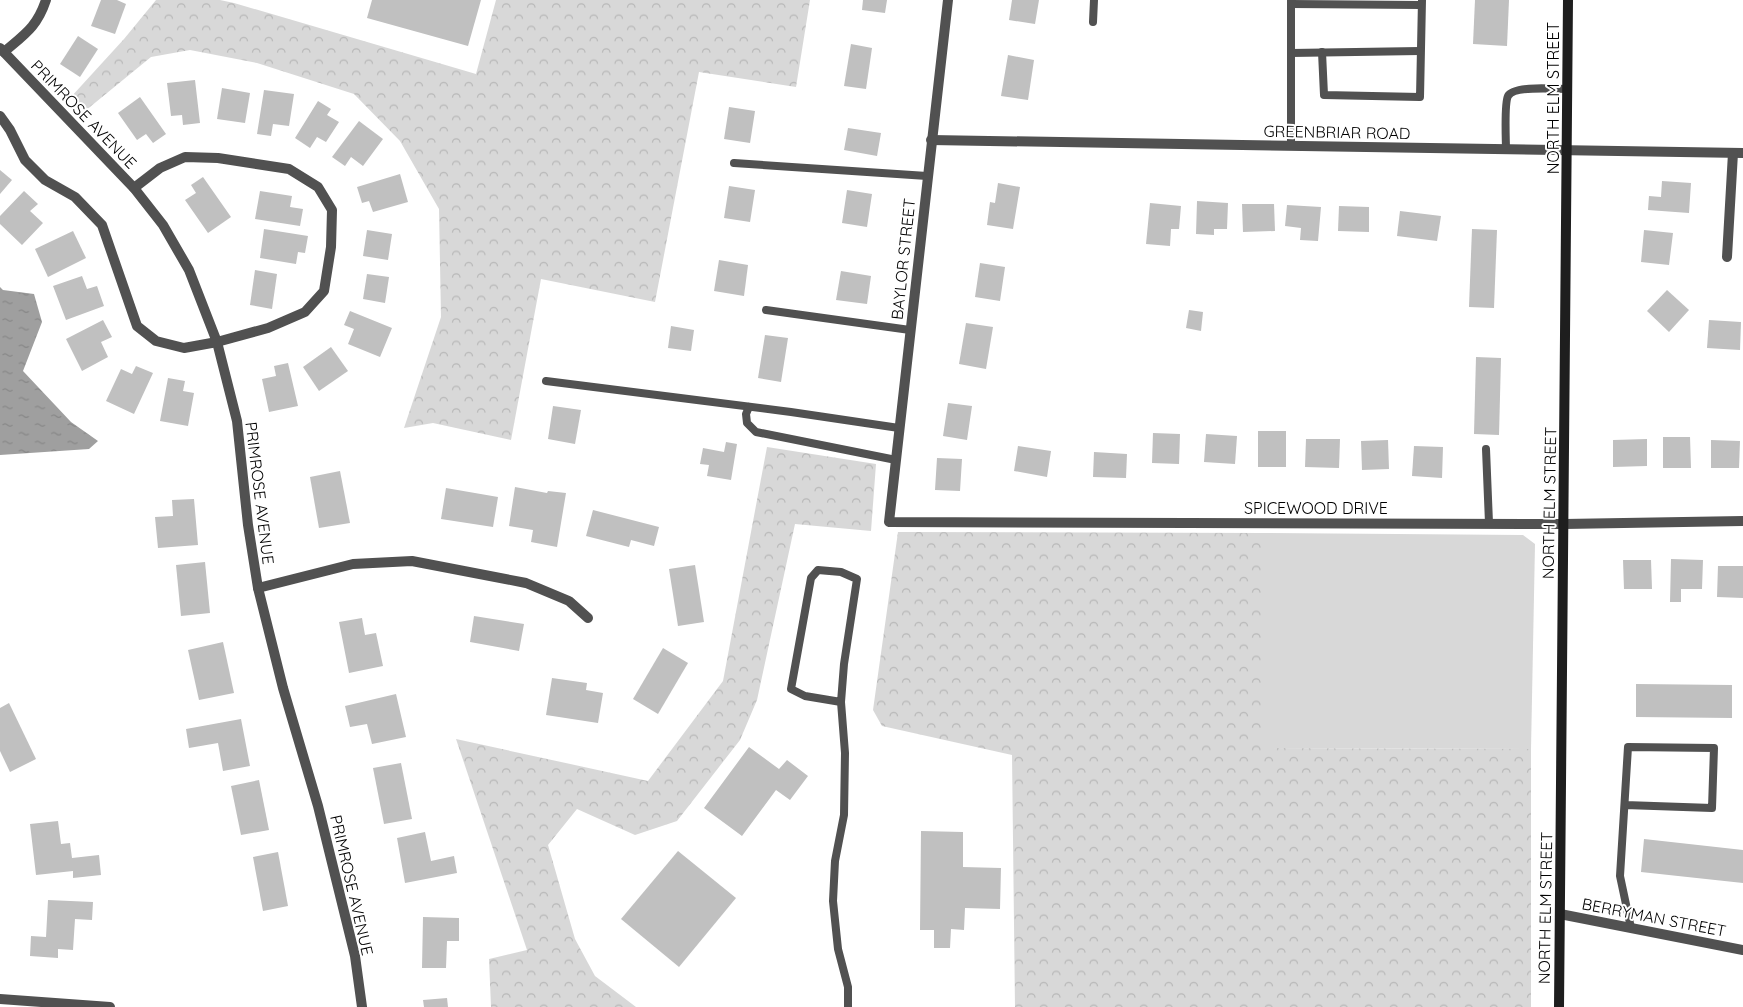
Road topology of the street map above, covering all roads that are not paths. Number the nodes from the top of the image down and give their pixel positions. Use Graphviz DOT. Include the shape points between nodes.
graph roads {
  1 [pos="46,0"];
  2 [pos="948,0"];
  3 [pos="1094,0"];
  4 [pos="1568,0"];
  5 [pos="1291,2"];
  6 [pos="1422,3"];
  7 [pos="1093,22"];
  8 [pos="2,50"];
  9 [pos="1420,51"];
  10 [pos="1291,52"];
  11 [pos="1322,52"];
  12 [pos="1568,89"];
  13 [pos="0,116"];
  14 [pos="931,140"];
  15 [pos="1290,146"];
  16 [pos="1506,150"];
  17 [pos="1568,152"];
  18 [pos="1738,153"];
  19 [pos="734,163"];
  20 [pos="927,176"];
  21 [pos="134,188"];
  22 [pos="1727,258"];
  23 [pos="766,310"];
  24 [pos="910,330"];
  25 [pos="217,342"];
  26 [pos="546,381"];
  27 [pos="749,407"];
  28 [pos="899,428"];
  29 [pos="1486,449"];
  30 [pos="896,460"];
  31 [pos="1743,521"];
  32 [pos="889,522"];
  33 [pos="1489,523"];
  34 [pos="1564,524"];
  35 [pos="258,588"];
  36 [pos="588,618"];
  37 [pos="841,702"];
  38 [pos="1625,805"];
  39 [pos="1560,914"];
  40 [pos="1631,928"];
  41 [pos="1743,950"];
  42 [pos="0,999"];
  43 [pos="110,1007"];
  44 [pos="362,1007"];
  45 [pos="848,1007"];
  46 [pos="1559,1007"];
  1 -- 8 [label="street" via="41,16 32,28"];
  2 -- 14 [label="street, BAYLOR STREET"];
  3 -- 7 [label="lane"];
  4 -- 12 [label="main road, NORTH ELM STREET"];
  5 -- 6 [label="lane"];
  5 -- 10 [label="lane"];
  6 -- 9 [label="lane"];
  8 -- 21 [label="street, PRIMROSE AVENUE"];
  9 -- 11 [label="lane"];
  9 -- 11 [label="lane" via="1420,97 1324,95"];
  10 -- 11 [label="lane"];
  10 -- 15 [label="lane"];
  12 -- 16 [label="lane" via="1519,89 1511,92 1507,101"];
  12 -- 17 [label="main road, NORTH ELM STREET"];
  13 -- 25 [label="street" via="25,160 45,180 75,197 102,225 136,326 156,341 184,348"];
  14 -- 15 [label="street, GREENBRIAR ROAD"];
  14 -- 20 [label="street, BAYLOR STREET"];
  15 -- 16 [label="street, GREENBRIAR ROAD"];
  16 -- 17 [label="street, GREENBRIAR ROAD"];
  17 -- 18 [label="street, GREENBRIAR ROAD"];
  17 -- 34 [label="main road, NORTH ELM STREET"];
  18 -- 22 [label="street"];
  19 -- 20 [label="lane"];
  20 -- 24 [label="street, BAYLOR STREET"];
  21 -- 25 [label="street, PRIMROSE AVENUE" via="163,225 189,270"];
  21 -- 25 [label="street" via="160,168 186,157 218,158 289,169 318,187 332,210 331,247 324,291 305,312 268,328"];
  23 -- 24 [label="lane"];
  24 -- 28 [label="street, BAYLOR STREET"];
  25 -- 35 [label="street, PRIMROSE AVENUE" via="237,421"];
  26 -- 27 [label="lane"];
  27 -- 28 [label="lane"];
  27 -- 30 [label="lane" via="747,423 756,432"];
  28 -- 30 [label="street, BAYLOR STREET"];
  29 -- 33 [label="lane"];
  30 -- 32 [label="street, BAYLOR STREET"];
  31 -- 34 [label="street, SPICEWOOD DRIVE"];
  32 -- 33 [label="street, SPICEWOOD DRIVE"];
  33 -- 34 [label="street, SPICEWOOD DRIVE"];
  34 -- 39 [label="main road, NORTH ELM STREET"];
  35 -- 36 [label="street" via="353,564 412,561 526,583 569,601"];
  35 -- 44 [label="street, PRIMROSE AVENUE" via="318,806 355,956"];
  37 -- 37 [label="lane" via="857,579 841,572 818,570 811,578 791,689 805,696"];
  37 -- 45 [label="lane" via="845,753 844,815 835,861 833,901 838,949 848,987"];
  38 -- 38 [label="lane" via="1628,747 1714,748 1712,808"];
  38 -- 40 [label="lane" via="1620,876"];
  39 -- 40 [label="street, BERRYMAN STREET"];
  39 -- 46 [label="main road, NORTH ELM STREET"];
  40 -- 41 [label="street, BERRYMAN STREET"];
  42 -- 43 [label="street"];
}
